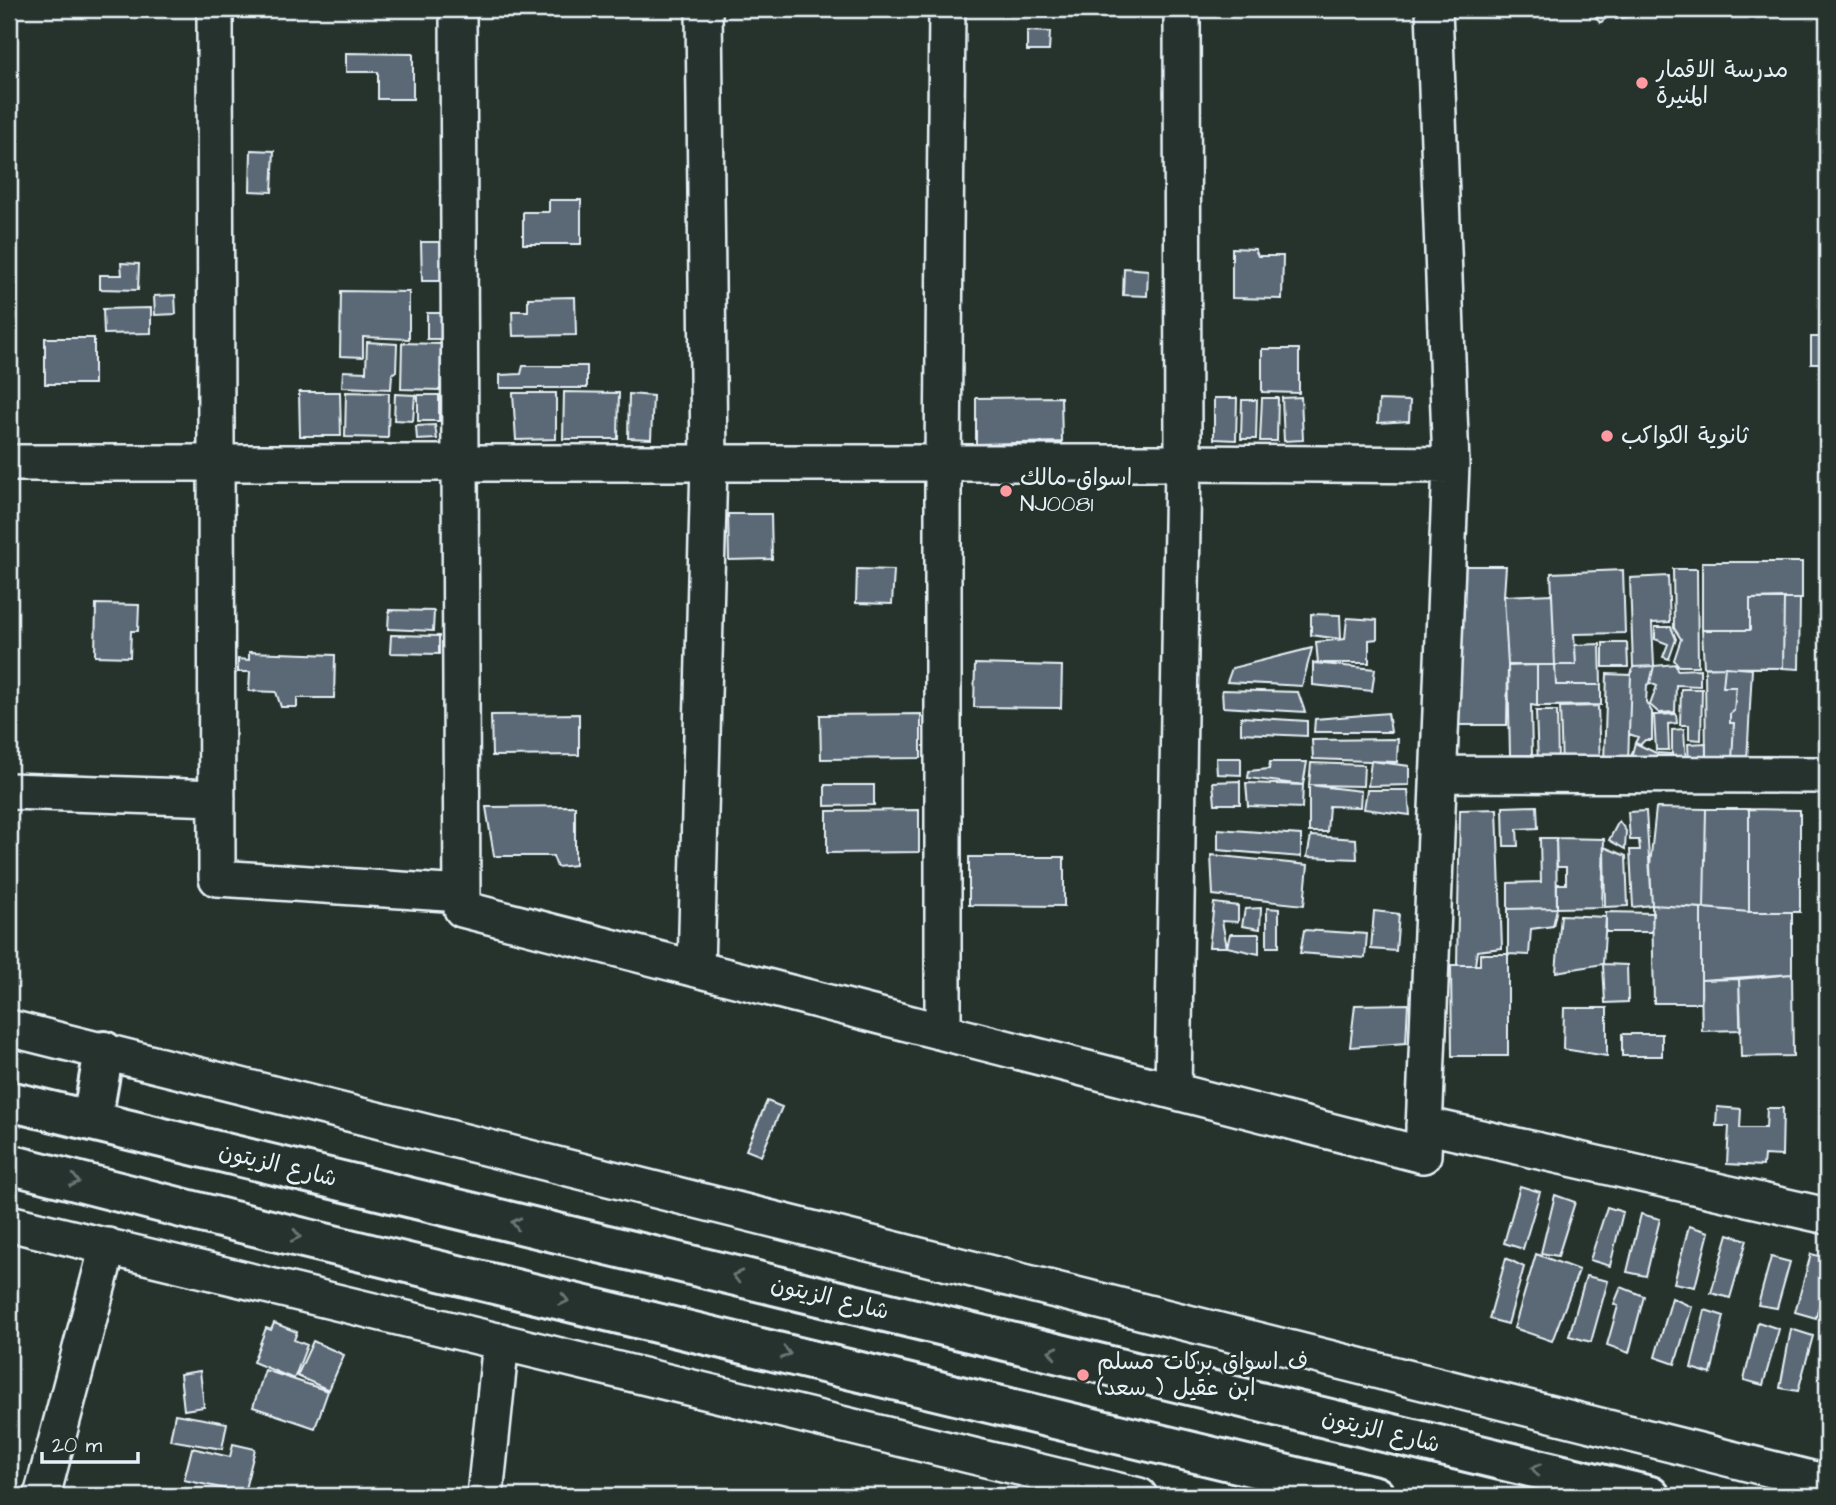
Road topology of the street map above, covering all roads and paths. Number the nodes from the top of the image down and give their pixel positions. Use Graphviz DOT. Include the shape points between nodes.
graph roads {
  1 [pos="215,9"];
  2 [pos="458,9"];
  3 [pos="704,9"];
  4 [pos="947,9"];
  5 [pos="1182,9"];
  6 [pos="1434,9"];
  7 [pos="9,463"];
  8 [pos="217,463"];
  9 [pos="709,463"];
  10 [pos="1183,463"];
  11 [pos="459,464"];
  12 [pos="943,464"];
  13 [pos="1451,465"];
  14 [pos="1438,774"];
  15 [pos="1827,775"];
  16 [pos="9,790"];
  17 [pos="217,799"];
  18 [pos="463,894"];
  19 [pos="696,969"];
  20 [pos="9,1028"];
  21 [pos="943,1032"];
  22 [pos="104,1051"];
  23 [pos="1173,1091"];
  24 [pos="9,1101"];
  25 [pos="92,1120"];
  26 [pos="1424,1125"];
  27 [pos="9,1164"];
  28 [pos="1827,1216"];
  29 [pos="9,1223"];
  30 [pos="108,1247"];
  31 [pos="501,1342"];
  32 [pos="1022,1482"];
  33 [pos="1827,1483"];
  34 [pos="42,1496"];
  35 [pos="485,1496"];
  36 [pos="1139,1496"];
  37 [pos="1375,1496"];
  38 [pos="1650,1496"];
  1 -- 8 [label="street"];
  2 -- 11 [label="street"];
  3 -- 9 [label="street"];
  4 -- 12 [label="street"];
  5 -- 10 [label="street"];
  6 -- 13 [label="street"];
  7 -- 8 [label="street"];
  8 -- 11 [label="street"];
  8 -- 17 [label="street"];
  9 -- 11 [label="street"];
  9 -- 12 [label="street"];
  9 -- 19 [label="street"];
  10 -- 12 [label="street"];
  10 -- 13 [label="street"];
  10 -- 23 [label="street"];
  11 -- 18 [label="street"];
  12 -- 21 [label="street"];
  13 -- 14 [label="street"];
  14 -- 15 [label="street"];
  14 -- 26 [label="street"];
  16 -- 17 [label="street"];
  17 -- 18 [label="street" via="218,878"];
  18 -- 19 [label="street" via="463,909"];
  19 -- 21 [label="street"];
  20 -- 22 [label="street"];
  21 -- 23 [label="street"];
  22 -- 25 [label="main road"];
  22 -- 33 [label="street"];
  23 -- 26 [label="street" via="1423,1154"];
  24 -- 25 [label="main road, شارع الزيتون"];
  38 -- 25 [label="main road, شارع الزيتون, one-way"];
  26 -- 28 [label="street"];
  27 -- 37 [label="main road, one-way"];
  29 -- 30 [label="street"];
  30 -- 31 [label="street"];
  30 -- 34 [label="street"];
  31 -- 32 [label="street"];
  31 -- 35 [label="street"];
  32 -- 36 [label="street"];
}
